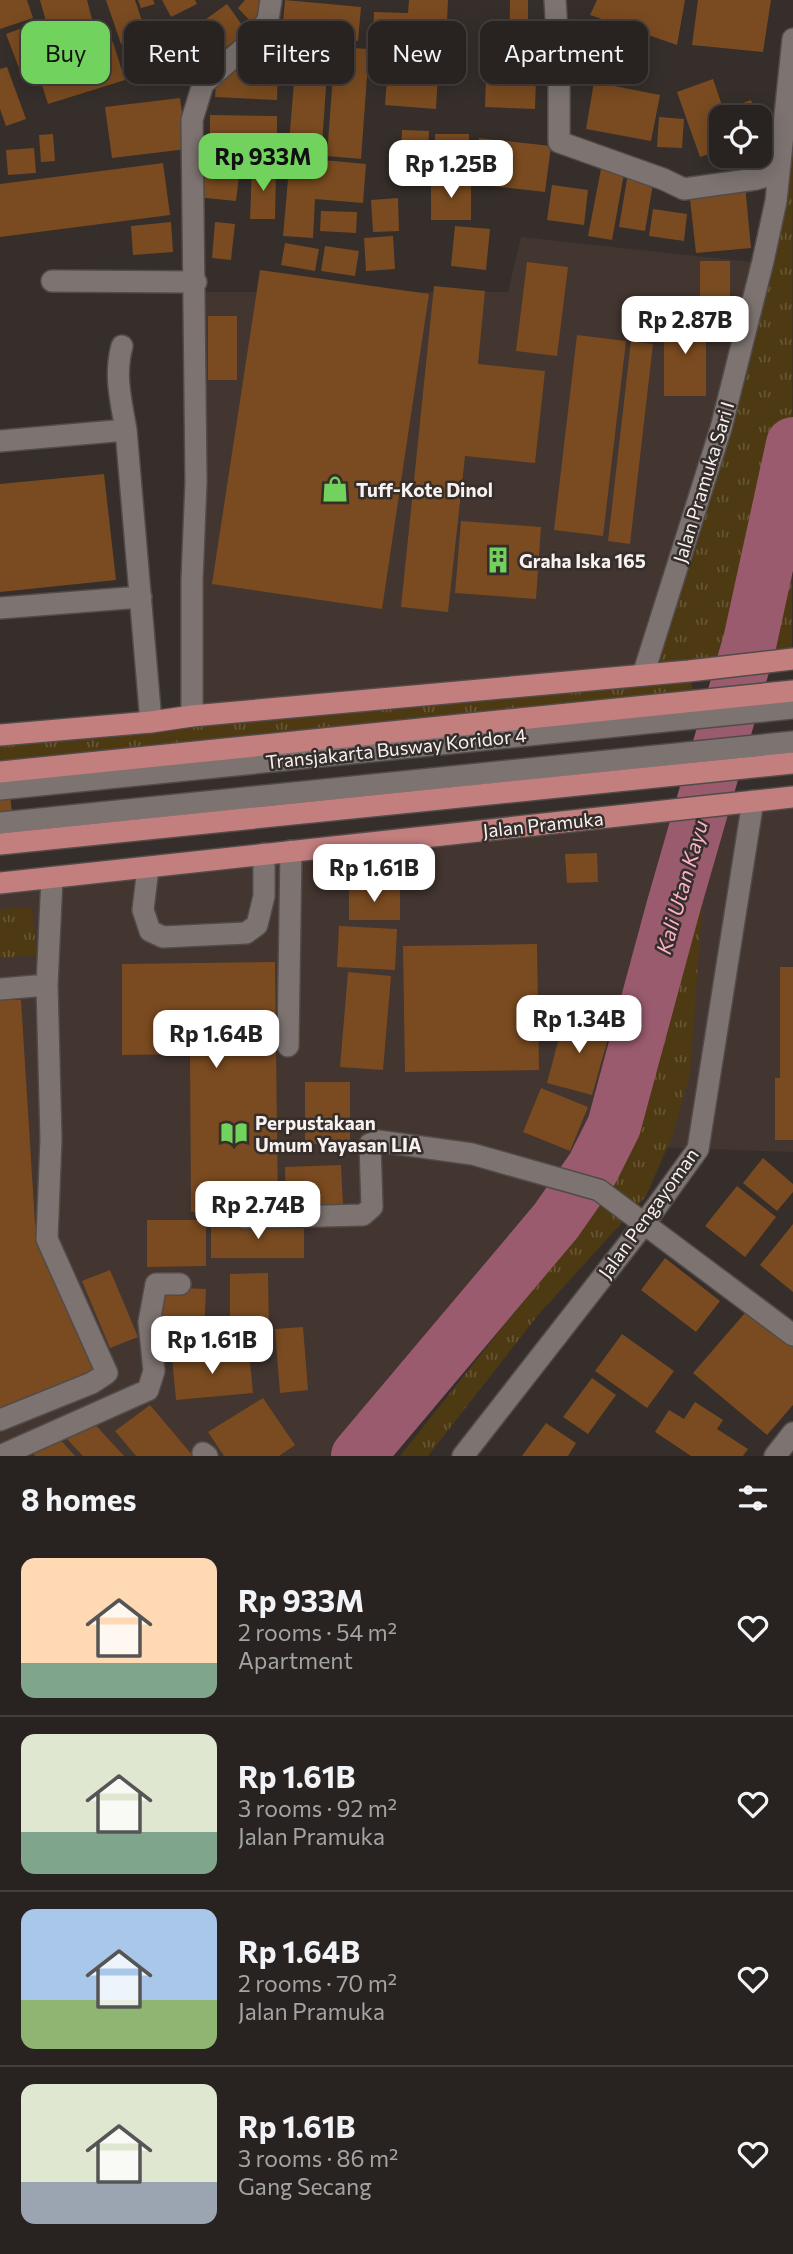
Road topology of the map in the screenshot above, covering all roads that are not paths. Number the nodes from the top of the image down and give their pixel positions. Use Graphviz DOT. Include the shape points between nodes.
graph roads {
  1 [pos="271,0"];
  2 [pos="555,0"];
  3 [pos="793,39"];
  4 [pos="779,173"];
  5 [pos="52,281"];
  6 [pos="196,282"];
  7 [pos="122,346"];
  8 [pos="126,430"];
  9 [pos="0,441"];
  10 [pos="141,597"];
  11 [pos="0,608"];
  12 [pos="787,660"];
  13 [pos="643,675"];
  14 [pos="544,683"];
  15 [pos="787,700"];
  16 [pos="192,716"];
  17 [pos="514,719"];
  18 [pos="151,722"];
  19 [pos="0,735"];
  20 [pos="793,742"];
  21 [pos="793,763"];
  22 [pos="0,772"];
  23 [pos="0,789"];
  24 [pos="793,797"];
  25 [pos="742,802"];
  26 [pos="0,822"];
  27 [pos="0,844"];
  28 [pos="291,851"];
  29 [pos="264,854"];
  30 [pos="148,868"];
  31 [pos="52,878"];
  32 [pos="0,883"];
  33 [pos="47,985"];
  34 [pos="0,989"];
  35 [pos="288,1046"];
  36 [pos="244,1218"];
  37 [pos="644,1224"];
  38 [pos="180,1284"];
  39 [pos="793,1335"];
  40 [pos="0,1420"];
  41 [pos="793,1433"];
  42 [pos="0,1456"];
  43 [pos="463,1456"];
  44 [pos="775,1456"];
  1 -- 6 [label="street" via="268,20 254,39 203,84 192,120"];
  2 -- 4 [label="street" via="559,142 684,189"];
  3 -- 4 [label="street, Jalan Pramuka Sari I"];
  4 -- 13 [label="street, Jalan Pramuka Sari I" via="774,213 721,428"];
  5 -- 6 [label="street"];
  6 -- 16 [label="street"];
  7 -- 8 [label="street" via="117,366"];
  8 -- 9 [label="street"];
  8 -- 10 [label="street"];
  10 -- 11 [label="street"];
  10 -- 18 [label="street"];
  12 -- 13 [label="main road"];
  13 -- 14 [label="main road"];
  14 -- 16 [label="main road"];
  14 -- 17 [label="main road"];
  15 -- 17 [label="main road" via="721,697"];
  15 -- 23 [label="street, Transjakarta Busway Koridor 4" via="709,717"];
  16 -- 18 [label="main road"];
  17 -- 22 [label="main road"];
  18 -- 19 [label="main road"];
  20 -- 26 [label="street, Transjakarta Busway Koridor 4"];
  21 -- 27 [label="main road, Jalan Pramuka"];
  24 -- 25 [label="main road, Jalan Pramuka"];
  25 -- 28 [label="main road, Jalan Pramuka"];
  25 -- 37 [label="street, Jalan Pengayoman" via="698,1149"];
  28 -- 29 [label="main road, Jalan Pramuka"];
  28 -- 35 [label="street"];
  29 -- 30 [label="main road, Jalan Pramuka"];
  29 -- 30 [label="street" via="264,896 257,925 246,933 163,937 150,931 143,910"];
  30 -- 31 [label="main road, Jalan Pramuka"];
  31 -- 32 [label="main road, Jalan Pramuka"];
  31 -- 33 [label="street"];
  33 -- 34 [label="street"];
  33 -- 40 [label="street" via="51,1139 47,1239 107,1373"];
  36 -- 37 [label="street" via="363,1215 372,1207 370,1144 378,1141 472,1154 599,1190"];
  37 -- 39 [label="street"];
  37 -- 43 [label="street, Jalan Pengayoman"];
  38 -- 42 [label="street" via="156,1284 149,1322 154,1371 148,1390"];
  41 -- 44 [label="street"];
}
